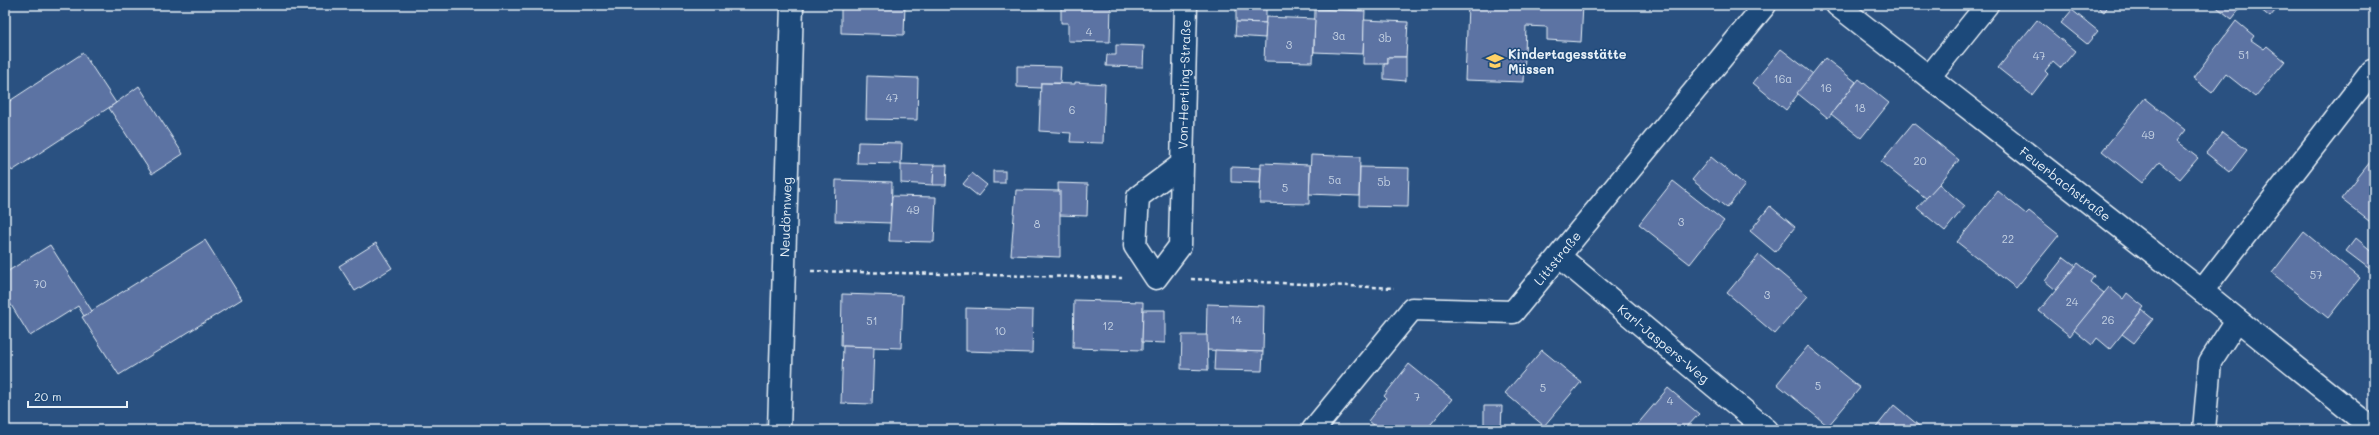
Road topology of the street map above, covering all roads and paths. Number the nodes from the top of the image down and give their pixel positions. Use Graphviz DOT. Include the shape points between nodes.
graph roads {
  1 [pos="792,5"];
  2 [pos="1186,5"];
  3 [pos="1765,5"];
  4 [pos="1837,5"];
  5 [pos="1987,5"];
  6 [pos="2372,71"];
  7 [pos="1929,77"];
  8 [pos="1182,164"];
  9 [pos="1560,257"];
  10 [pos="785,269"];
  11 [pos="1156,278"];
  12 [pos="2202,291"];
  13 [pos="1412,309"];
  14 [pos="2237,320"];
  15 [pos="779,430"];
  16 [pos="1313,430"];
  17 [pos="1767,430"];
  18 [pos="2204,430"];
  19 [pos="2374,430"];
  1 -- 10 [label="street, Neudörnweg"];
  2 -- 8 [label="street, Von-Hertling-Straße"];
  3 -- 9 [label="street, Littstraße"];
  4 -- 7 [label="street, Feuerbachstraße"];
  5 -- 7 [label="street"];
  6 -- 12 [label="street"];
  7 -- 12 [label="street, Feuerbachstraße"];
  8 -- 11 [label="street, Von-Hertling-Straße" via="1180,246"];
  8 -- 11 [label="street, Von-Hertling-Straße" via="1138,197 1135,246"];
  9 -- 13 [label="street, Littstraße" via="1513,312"];
  9 -- 17 [label="street, Karl-Jaspers-Weg"];
  10 -- 11 [label="path"];
  10 -- 15 [label="street, Neudörnweg"];
  11 -- 13 [label="path" via="1399,288"];
  12 -- 14 [label="street, Feuerbachstraße"];
  13 -- 16 [label="street"];
  14 -- 18 [label="street" via="2210,362"];
  14 -- 19 [label="street, Feuerbachstraße"];
}
